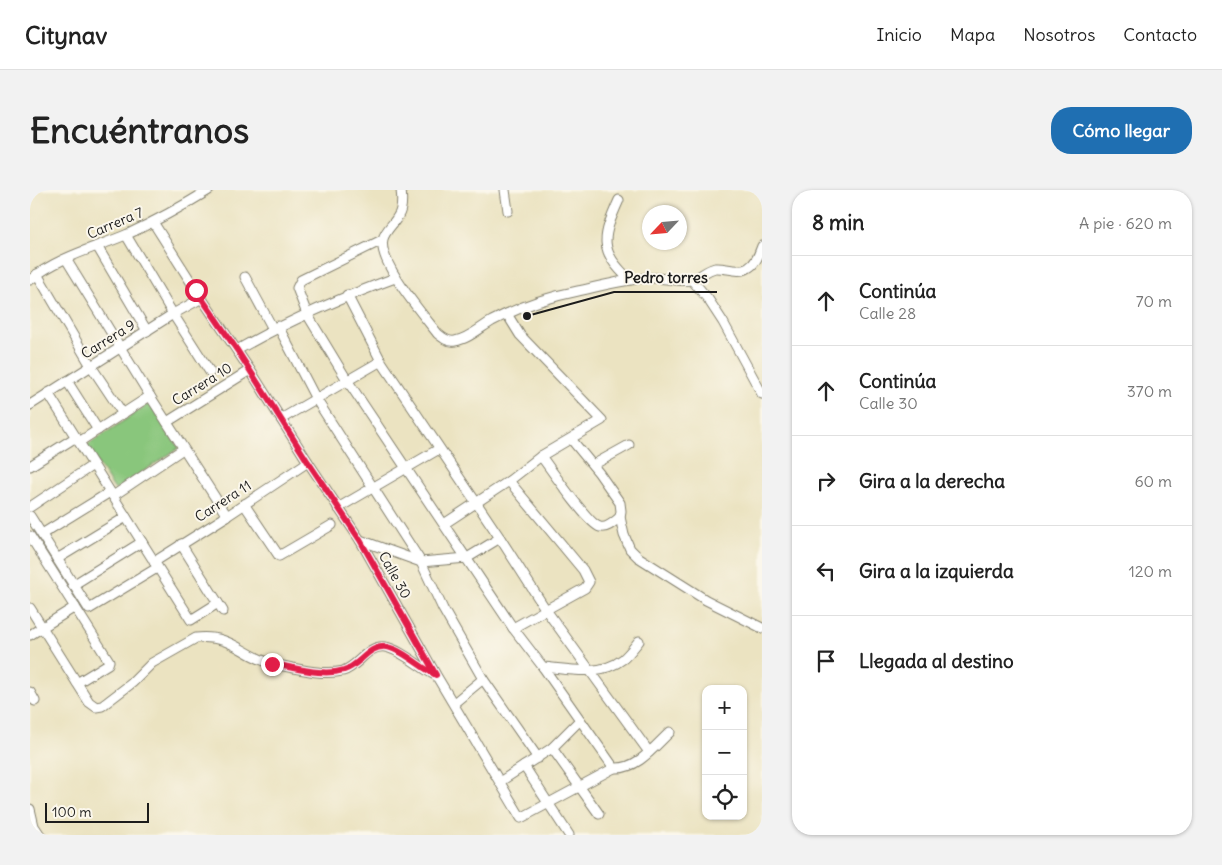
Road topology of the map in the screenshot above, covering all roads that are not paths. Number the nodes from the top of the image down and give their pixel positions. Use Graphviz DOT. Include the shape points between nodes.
graph roads {
  1 [pos="210,190"];
  2 [pos="401,190"];
  3 [pos="505,190"];
  4 [pos="619,200"];
  5 [pos="508,210"];
  6 [pos="153,222"];
  7 [pos="126,235"];
  8 [pos="382,240"];
  9 [pos="97,246"];
  10 [pos="762,246"];
  11 [pos="66,259"];
  12 [pos="34,277"];
  13 [pos="246,277"];
  14 [pos="395,278"];
  15 [pos="630,280"];
  16 [pos="692,280"];
  17 [pos="346,295"];
  18 [pos="202,298"];
  19 [pos="173,314"];
  20 [pos="307,314"];
  21 [pos="507,314"];
  22 [pos="275,328"];
  23 [pos="147,331"];
  24 [pos="120,348"];
  25 [pos="237,350"];
  26 [pos="381,361"];
  27 [pos="91,366"];
  28 [pos="250,370"];
  29 [pos="210,372"];
  30 [pos="347,380"];
  31 [pos="67,381"];
  32 [pos="48,393"];
  33 [pos="762,394"];
  34 [pos="150,396"];
  35 [pos="316,399"];
  36 [pos="30,404"];
  37 [pos="123,414"];
  38 [pos="281,419"];
  39 [pos="167,422"];
  40 [pos="98,430"];
  41 [pos="571,438"];
  42 [pos="77,440"];
  43 [pos="629,445"];
  44 [pos="439,448"];
  45 [pos="184,449"];
  46 [pos="541,456"];
  47 [pos="308,462"];
  48 [pos="93,465"];
  49 [pos="593,465"];
  50 [pos="30,466"];
  51 [pos="406,469"];
  52 [pos="508,480"];
  53 [pos="374,488"];
  54 [pos="111,494"];
  55 [pos="477,502"];
  56 [pos="244,504"];
  57 [pos="30,507"];
  58 [pos="338,508"];
  59 [pos="30,516"];
  60 [pos="227,516"];
  61 [pos="126,518"];
  62 [pos="620,518"];
  63 [pos="444,524"];
  64 [pos="332,525"];
  65 [pos="42,534"];
  66 [pos="30,536"];
  67 [pos="500,538"];
  68 [pos="360,540"];
  69 [pos="142,542"];
  70 [pos="181,544"];
  71 [pos="467,558"];
  72 [pos="57,559"];
  73 [pos="421,562"];
  74 [pos="155,565"];
  75 [pos="74,585"];
  76 [pos="76,607"];
  77 [pos="30,608"];
  78 [pos="546,610"];
  79 [pos="43,628"];
  80 [pos="513,628"];
  81 [pos="762,628"];
  82 [pos="30,635"];
  83 [pos="639,642"];
  84 [pos="543,667"];
  85 [pos="589,671"];
  86 [pos="436,675"];
  87 [pos="483,679"];
  88 [pos="77,683"];
  89 [pos="454,703"];
  90 [pos="580,720"];
  91 [pos="670,732"];
  92 [pos="552,748"];
  93 [pos="649,752"];
  94 [pos="538,758"];
  95 [pos="524,766"];
  96 [pos="614,768"];
  97 [pos="501,781"];
  98 [pos="580,786"];
  99 [pos="549,804"];
  100 [pos="30,809"];
  101 [pos="599,814"];
  102 [pos="40,835"];
  103 [pos="569,835"];
  1 -- 6 [label="street, Carrera 7"];
  2 -- 8 [label="street" via="399,215"];
  3 -- 5 [label="street"];
  4 -- 15 [label="street" via="608,224 605,244 609,256"];
  6 -- 7 [label="street, Carrera 7"];
  6 -- 18 [label="street, Calle 30"];
  7 -- 9 [label="street, Carrera 7"];
  7 -- 19 [label="street"];
  8 -- 14 [label="street"];
  8 -- 20 [label="street" via="301,280 297,288"];
  9 -- 11 [label="street, Carrera 7"];
  9 -- 23 [label="street"];
  10 -- 16 [label="street" via="756,261 746,269 714,268"];
  11 -- 12 [label="street, Carrera 7"];
  11 -- 24 [label="street"];
  12 -- 27 [label="street"];
  13 -- 22 [label="street"];
  14 -- 17 [label="street"];
  14 -- 21 [label="street" via="438,334 448,340 459,340"];
  15 -- 16 [label="street"];
  15 -- 21 [label="street" via="560,294"];
  16 -- 33 [label="street" via="723,322"];
  17 -- 20 [label="street"];
  17 -- 26 [label="street"];
  18 -- 19 [label="street, Carrera 9"];
  18 -- 25 [label="street, Calle 30"];
  19 -- 23 [label="street, Carrera 9"];
  19 -- 29 [label="street"];
  20 -- 22 [label="street"];
  20 -- 30 [label="street"];
  21 -- 41 [label="street" via="520,336 602,420"];
  22 -- 25 [label="street"];
  22 -- 35 [label="street"];
  23 -- 24 [label="street, Carrera 9"];
  24 -- 27 [label="street, Carrera 9"];
  24 -- 34 [label="street"];
  25 -- 28 [label="street, Calle 30"];
  26 -- 30 [label="street"];
  26 -- 44 [label="street"];
  27 -- 31 [label="street, Carrera 9"];
  27 -- 37 [label="street"];
  28 -- 38 [label="street, Calle 30"];
  28 -- 39 [label="street, Carrera 10"];
  30 -- 35 [label="street"];
  30 -- 51 [label="street"];
  31 -- 32 [label="street, Carrera 9"];
  31 -- 40 [label="street"];
  32 -- 36 [label="street, Carrera 9"];
  32 -- 42 [label="street"];
  34 -- 37 [label="street"];
  34 -- 39 [label="street"];
  35 -- 38 [label="street"];
  35 -- 53 [label="street"];
  37 -- 40 [label="street"];
  38 -- 47 [label="street, Calle 30"];
  39 -- 45 [label="street"];
  40 -- 42 [label="street"];
  41 -- 46 [label="street"];
  41 -- 49 [label="street"];
  42 -- 48 [label="street"];
  42 -- 50 [label="street"];
  43 -- 49 [label="street"];
  44 -- 51 [label="street"];
  44 -- 55 [label="street"];
  45 -- 54 [label="street"];
  45 -- 60 [label="street"];
  46 -- 52 [label="street"];
  46 -- 62 [label="street" via="597,527 603,528"];
  47 -- 56 [label="street, Carrera 11"];
  47 -- 58 [label="street, Calle 30"];
  48 -- 54 [label="street"];
  48 -- 57 [label="street"];
  49 -- 62 [label="street" via="620,504"];
  51 -- 53 [label="street"];
  51 -- 63 [label="street"];
  52 -- 55 [label="street"];
  52 -- 78 [label="street" via="583,570 589,582 585,588"];
  53 -- 58 [label="street"];
  53 -- 73 [label="street"];
  54 -- 61 [label="street"];
  54 -- 65 [label="street"];
  55 -- 63 [label="street"];
  55 -- 67 [label="street"];
  56 -- 60 [label="street, Carrera 11"];
  56 -- 64 [label="street" via="279,556"];
  58 -- 68 [label="street, Calle 30"];
  59 -- 65 [label="street"];
  60 -- 70 [label="street, Carrera 11"];
  61 -- 69 [label="street"];
  61 -- 72 [label="street"];
  62 -- 81 [label="street" via="630,549 638,557 706,600"];
  63 -- 71 [label="street"];
  65 -- 72 [label="street"];
  66 -- 76 [label="street"];
  67 -- 71 [label="street"];
  67 -- 78 [label="street"];
  68 -- 73 [label="street"];
  68 -- 86 [label="street, Calle 30"];
  69 -- 74 [label="street"];
  69 -- 75 [label="street"];
  70 -- 74 [label="street, Carrera 11"];
  70 -- 74 [label="street" via="221,607 191,620"];
  71 -- 73 [label="street"];
  71 -- 80 [label="street"];
  72 -- 75 [label="street"];
  73 -- 87 [label="street" via="443,609"];
  74 -- 75 [label="street, Carrera 11" via="89,609"];
  76 -- 79 [label="street"];
  76 -- 88 [label="street" via="109,661"];
  77 -- 79 [label="street"];
  78 -- 80 [label="street"];
  78 -- 85 [label="street"];
  79 -- 82 [label="street"];
  79 -- 88 [label="street"];
  80 -- 84 [label="street"];
  83 -- 85 [label="street" via="622,659 603,669"];
  84 -- 85 [label="street"];
  84 -- 90 [label="street"];
  85 -- 93 [label="street"];
  86 -- 88 [label="street" via="386,647 370,651 351,667 324,672 272,664 226,641 204,637 196,638 152,663 132,683 99,707 90,704"];
  86 -- 89 [label="street, Calle 30"];
  87 -- 89 [label="street"];
  87 -- 94 [label="street"];
  89 -- 97 [label="street, Calle 30"];
  90 -- 92 [label="street"];
  90 -- 96 [label="street"];
  91 -- 93 [label="street"];
  92 -- 94 [label="street"];
  92 -- 98 [label="street"];
  93 -- 96 [label="street" via="630,766"];
  94 -- 95 [label="street"];
  95 -- 97 [label="street"];
  95 -- 99 [label="street"];
  96 -- 98 [label="street"];
  97 -- 99 [label="street, Calle 30" via="521,818"];
  98 -- 99 [label="street"];
  98 -- 101 [label="street"];
  99 -- 103 [label="street"];
  100 -- 102 [label="street"];
}
